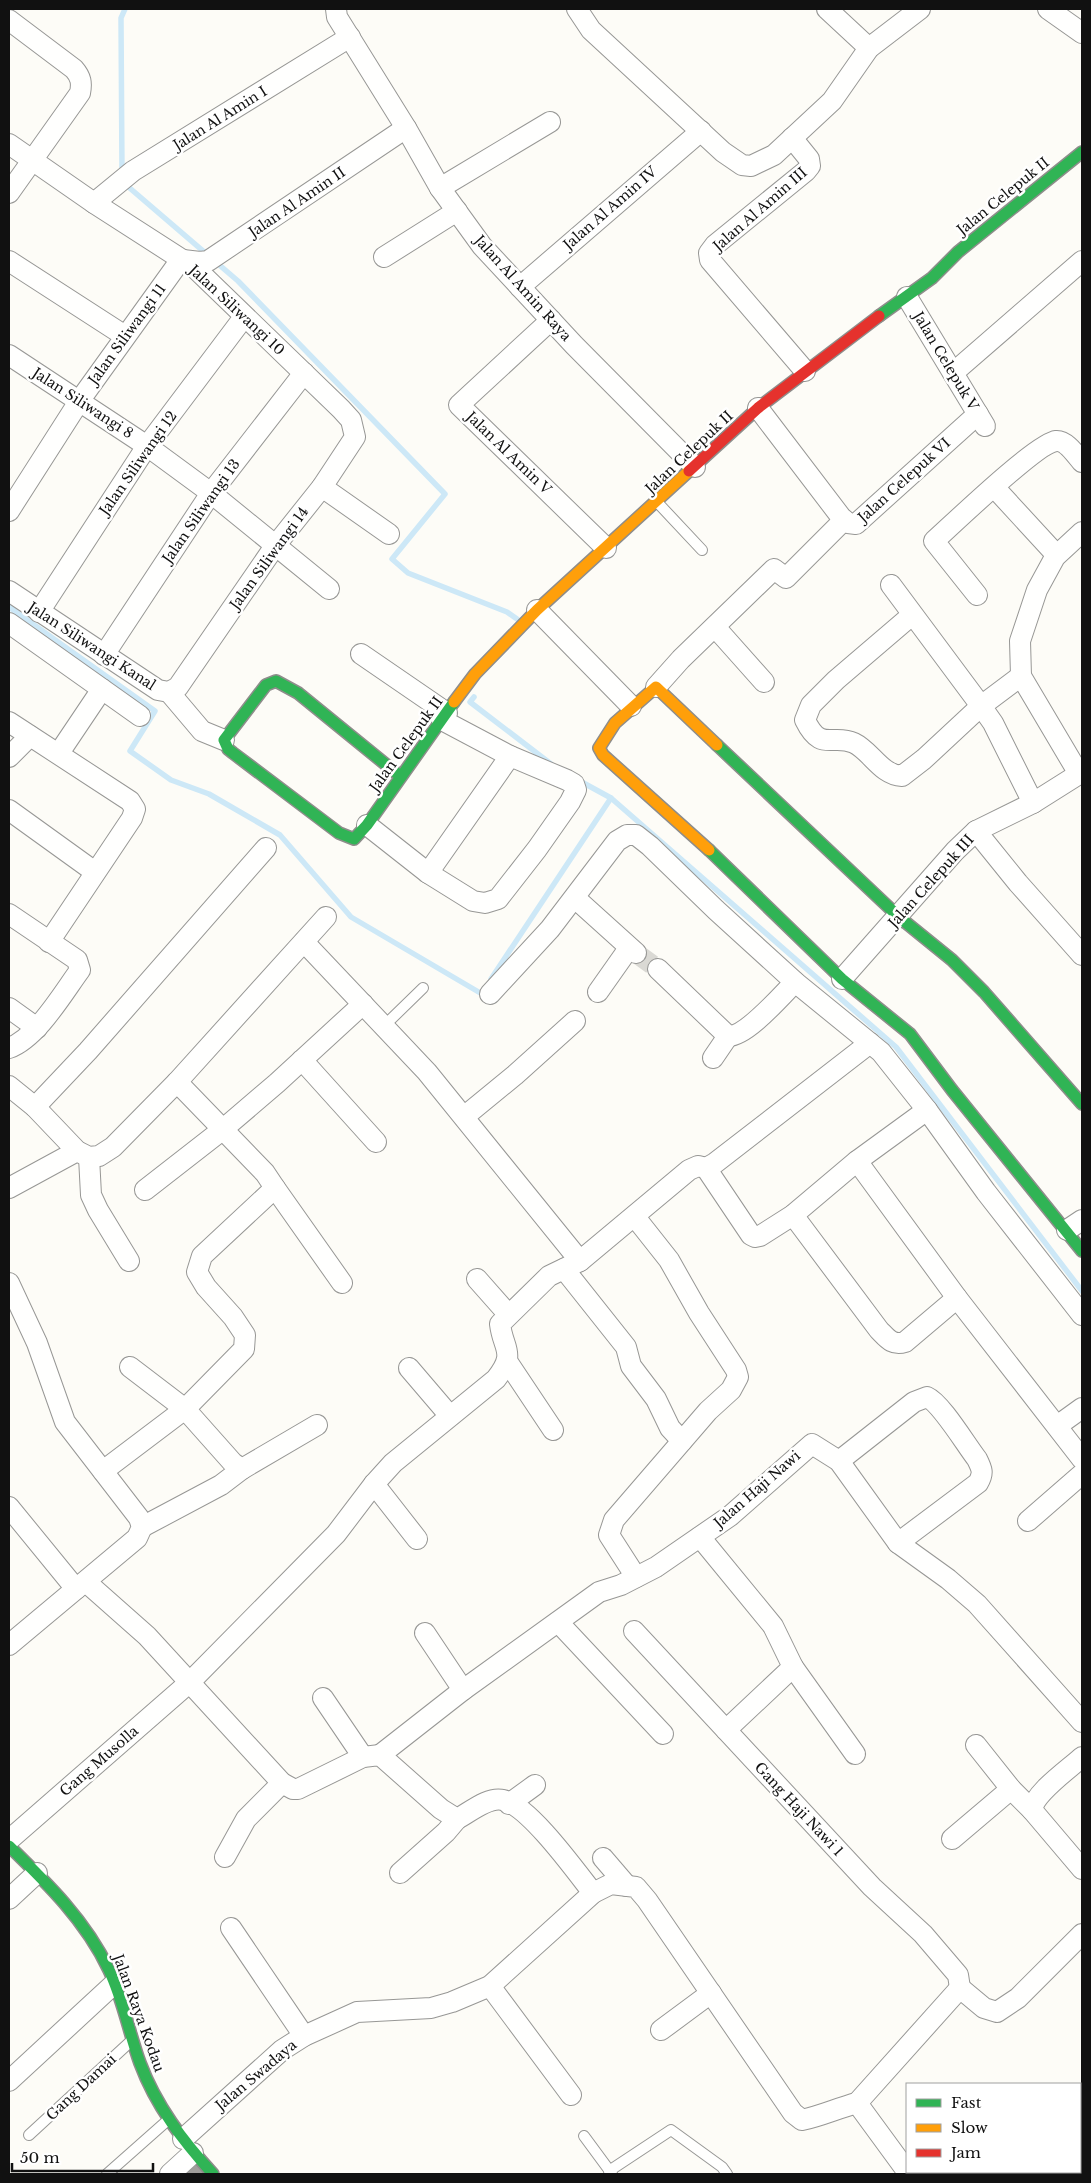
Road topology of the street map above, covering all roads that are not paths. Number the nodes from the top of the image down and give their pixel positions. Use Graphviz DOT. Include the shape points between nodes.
graph roads {
  1 [pos="336,9"];
  2 [pos="577,9"];
  3 [pos="827,9"];
  4 [pos="920,9"];
  5 [pos="1048,9"];
  6 [pos="13,17"];
  7 [pos="1082,33"];
  8 [pos="350,37"];
  9 [pos="869,48"];
  10 [pos="550,122"];
  11 [pos="406,128"];
  12 [pos="701,130"];
  13 [pos="792,138"];
  14 [pos="9,144"];
  15 [pos="1082,152"];
  16 [pos="31,160"];
  17 [pos="440,188"];
  18 [pos="9,193"];
  19 [pos="102,197"];
  20 [pos="457,211"];
  21 [pos="384,257"];
  22 [pos="9,260"];
  23 [pos="183,260"];
  24 [pos="1082,261"];
  25 [pos="520,287"];
  26 [pos="907,297"];
  27 [pos="244,318"];
  28 [pos="551,320"];
  29 [pos="125,336"];
  30 [pos="9,355"];
  31 [pos="805,372"];
  32 [pos="304,373"];
  33 [pos="953,373"];
  34 [pos="80,400"];
  35 [pos="758,408"];
  36 [pos="981,420"];
  37 [pos="354,427"];
  38 [pos="147,446"];
  39 [pos="1082,462"];
  40 [pos="695,467"];
  41 [pos="322,487"];
  42 [pos="994,487"];
  43 [pos="211,493"];
  44 [pos="657,502"];
  45 [pos="9,511"];
  46 [pos="844,520"];
  47 [pos="1082,532"];
  48 [pos="389,534"];
  49 [pos="275,546"];
  50 [pos="606,548"];
  51 [pos="1051,549"];
  52 [pos="702,550"];
  53 [pos="891,585"];
  54 [pos="329,589"];
  55 [pos="9,590"];
  56 [pos="977,595"];
  57 [pos="39,612"];
  58 [pos="535,612"];
  59 [pos="912,615"];
  60 [pos="9,622"];
  61 [pos="715,627"];
  62 [pos="360,654"];
  63 [pos="104,655"];
  64 [pos="1020,676"];
  65 [pos="764,682"];
  66 [pos="656,687"];
  67 [pos="102,689"];
  68 [pos="174,689"];
  69 [pos="631,706"];
  70 [pos="981,706"];
  71 [pos="140,716"];
  72 [pos="444,716"];
  73 [pos="9,722"];
  74 [pos="30,736"];
  75 [pos="224,740"];
  76 [pos="59,753"];
  77 [pos="510,756"];
  78 [pos="9,757"];
  79 [pos="1081,773"];
  80 [pos="400,776"];
  81 [pos="1033,803"];
  82 [pos="9,810"];
  83 [pos="367,826"];
  84 [pos="976,831"];
  85 [pos="266,848"];
  86 [pos="96,872"];
  87 [pos="428,873"];
  88 [pos="575,898"];
  89 [pos="9,914"];
  90 [pos="899,916"];
  91 [pos="326,918"];
  92 [pos="49,942"];
  93 [pos="304,942"];
  94 [pos="1082,955"];
  95 [pos="658,969"];
  96 [pos="842,979"];
  97 [pos="796,982"];
  98 [pos="423,988"];
  99 [pos="598,992"];
  100 [pos="490,994"];
  101 [pos="363,1004"];
  102 [pos="9,1008"];
  103 [pos="575,1020"];
  104 [pos="384,1026"];
  105 [pos="37,1028"];
  106 [pos="908,1035"];
  107 [pos="728,1036"];
  108 [pos="9,1048"];
  109 [pos="880,1048"];
  110 [pos="713,1058"];
  111 [pos="302,1060"];
  112 [pos="177,1082"];
  113 [pos="9,1086"];
  114 [pos="1082,1104"];
  115 [pos="35,1107"];
  116 [pos="927,1110"];
  117 [pos="465,1116"];
  118 [pos="222,1130"];
  119 [pos="376,1142"];
  120 [pos="83,1154"];
  121 [pos="857,1161"];
  122 [pos="706,1168"];
  123 [pos="9,1188"];
  124 [pos="275,1188"];
  125 [pos="144,1190"];
  126 [pos="793,1215"];
  127 [pos="635,1217"];
  128 [pos="1075,1225"];
  129 [pos="1082,1251"];
  130 [pos="129,1262"];
  131 [pos="572,1265"];
  132 [pos="477,1280"];
  133 [pos="9,1283"];
  134 [pos="342,1283"];
  135 [pos="957,1298"];
  136 [pos="508,1314"];
  137 [pos="1082,1315"];
  138 [pos="507,1361"];
  139 [pos="130,1367"];
  140 [pos="409,1368"];
  141 [pos="1082,1408"];
  142 [pos="185,1409"];
  143 [pos="450,1416"];
  144 [pos="317,1424"];
  145 [pos="1057,1426"];
  146 [pos="553,1430"];
  147 [pos="682,1440"];
  148 [pos="1082,1459"];
  149 [pos="839,1461"];
  150 [pos="242,1469"];
  151 [pos="103,1471"];
  152 [pos="1082,1474"];
  153 [pos="374,1484"];
  154 [pos="9,1508"];
  155 [pos="1028,1522"];
  156 [pos="142,1527"];
  157 [pos="700,1537"];
  158 [pos="417,1539"];
  159 [pos="898,1543"];
  160 [pos="636,1577"];
  161 [pos="81,1586"];
  162 [pos="558,1622"];
  163 [pos="634,1631"];
  164 [pos="426,1634"];
  165 [pos="9,1645"];
  166 [pos="793,1667"];
  167 [pos="190,1682"];
  168 [pos="463,1690"];
  169 [pos="323,1698"];
  170 [pos="1082,1722"];
  171 [pos="726,1730"];
  172 [pos="663,1734"];
  173 [pos="976,1746"];
  174 [pos="855,1754"];
  175 [pos="371,1756"];
  176 [pos="1082,1757"];
  177 [pos="282,1783"];
  178 [pos="535,1785"];
  179 [pos="1011,1789"];
  180 [pos="509,1804"];
  181 [pos="1032,1810"];
  182 [pos="457,1819"];
  183 [pos="952,1839"];
  184 [pos="9,1840"];
  185 [pos="9,1846"];
  186 [pos="225,1857"];
  187 [pos="603,1858"];
  188 [pos="1082,1869"];
  189 [pos="37,1873"];
  190 [pos="400,1873"];
  191 [pos="627,1886"];
  192 [pos="594,1893"];
  193 [pos="9,1899"];
  194 [pos="231,1928"];
  195 [pos="1082,1934"];
  196 [pos="115,1983"];
  197 [pos="490,1986"];
  198 [pos="960,1988"];
  199 [pos="711,1993"];
  200 [pos="660,2030"];
  201 [pos="304,2036"];
  202 [pos="133,2039"];
  203 [pos="11,2073"];
  204 [pos="570,2095"];
  205 [pos="857,2103"];
  206 [pos="168,2120"];
  207 [pos="29,2135"];
  208 [pos="584,2136"];
  209 [pos="188,2146"];
  210 [pos="900,2146"];
  211 [pos="906,2165"];
  212 [pos="610,2173"];
  213 [pos="107,2174"];
  214 [pos="170,2174"];
  215 [pos="213,2174"];
  216 [pos="727,2174"];
  1 -- 8 [label="street, Jalan Al Amin Raya" via="337,17"];
  2 -- 12 [label="street" via="592,30"];
  3 -- 9 [label="street"];
  4 -- 9 [label="street"];
  5 -- 7 [label="street"];
  6 -- 16 [label="street" via="74,69 81,79 80,93"];
  8 -- 11 [label="street, Jalan Al Amin Raya"];
  8 -- 19 [label="street, Jalan Al Amin I" via="133,171"];
  9 -- 13 [label="street" via="832,101"];
  10 -- 17 [label="street"];
  11 -- 17 [label="street, Jalan Al Amin Raya"];
  11 -- 23 [label="street, Jalan Al Amin II" via="208,261"];
  12 -- 13 [label="street" via="732,160 752,166 774,155"];
  12 -- 25 [label="street, Jalan Al Amin IV"];
  13 -- 31 [label="street, Jalan Al Amin III" via="809,159 810,166 715,244 710,260"];
  14 -- 16 [label="street, Jalan Siliwangi 10"];
  15 -- 26 [label="street, Jalan Celepuk II"];
  16 -- 18 [label="street"];
  16 -- 19 [label="street, Jalan Siliwangi 10"];
  17 -- 20 [label="street, Jalan Al Amin Raya"];
  19 -- 23 [label="street, Jalan Siliwangi 10"];
  20 -- 21 [label="street"];
  20 -- 25 [label="street, Jalan Al Amin Raya" via="482,246"];
  22 -- 29 [label="street"];
  23 -- 27 [label="street, Jalan Siliwangi 10"];
  23 -- 29 [label="street, Jalan Siliwangi 11"];
  24 -- 33 [label="street"];
  25 -- 28 [label="street, Jalan Al Amin Raya"];
  26 -- 31 [label="street, Jalan Celepuk II"];
  26 -- 33 [label="street, Jalan Celepuk V"];
  27 -- 32 [label="street, Jalan Siliwangi 10"];
  27 -- 38 [label="street, Jalan Siliwangi 12"];
  28 -- 40 [label="street, Jalan Al Amin Raya"];
  28 -- 50 [label="street, Jalan Al Amin V" via="459,405"];
  29 -- 34 [label="street, Jalan Siliwangi 11"];
  30 -- 34 [label="street, Jalan Siliwangi 8"];
  31 -- 35 [label="street, Jalan Celepuk II"];
  32 -- 37 [label="street, Jalan Siliwangi 10" via="341,409"];
  32 -- 43 [label="street, Jalan Siliwangi 13"];
  33 -- 36 [label="street, Jalan Celepuk V"];
  34 -- 38 [label="street, Jalan Siliwangi 8"];
  34 -- 45 [label="street, Jalan Siliwangi 11"];
  35 -- 40 [label="street, Jalan Celepuk II"];
  35 -- 46 [label="street, Jalan Celepuk VI"];
  36 -- 46 [label="street, Jalan Celepuk VI" via="856,524"];
  37 -- 41 [label="street, Jalan Siliwangi 14" via="355,437"];
  38 -- 43 [label="street, Jalan Siliwangi 8"];
  38 -- 57 [label="street, Jalan Siliwangi 12"];
  39 -- 42 [label="street" via="1064,443 1057,441 1044,445"];
  40 -- 44 [label="street, Jalan Celepuk II"];
  41 -- 48 [label="street"];
  41 -- 49 [label="street, Jalan Siliwangi 14"];
  42 -- 51 [label="street"];
  42 -- 56 [label="street" via="934,541"];
  43 -- 49 [label="street, Jalan Siliwangi 8"];
  43 -- 63 [label="street, Jalan Siliwangi 13"];
  44 -- 50 [label="street, Jalan Celepuk II"];
  44 -- 52 [label="lane"];
  46 -- 61 [label="street" via="786,578 774,569"];
  47 -- 64 [label="street" via="1055,557 1037,590 1020,641"];
  49 -- 54 [label="street, Jalan Siliwangi 8"];
  49 -- 68 [label="street, Jalan Siliwangi 14"];
  50 -- 58 [label="street, Jalan Celepuk II"];
  53 -- 59 [label="street"];
  55 -- 57 [label="street, Jalan Siliwangi Kanal"];
  57 -- 63 [label="street, Jalan Siliwangi Kanal"];
  58 -- 69 [label="street"];
  58 -- 72 [label="street, Jalan Celepuk II" via="475,674"];
  59 -- 70 [label="street"];
  59 -- 70 [label="street" via="811,705 805,720 812,733 830,741 855,744 880,766 902,776"];
  60 -- 67 [label="street"];
  61 -- 65 [label="street"];
  61 -- 66 [label="street"];
  62 -- 72 [label="street"];
  63 -- 68 [label="street, Jalan Siliwangi Kanal" via="158,690"];
  64 -- 70 [label="street"];
  64 -- 79 [label="street, Jalan Celepuk III"];
  66 -- 69 [label="street"];
  66 -- 90 [label="street"];
  67 -- 71 [label="street"];
  67 -- 76 [label="street"];
  68 -- 75 [label="street" via="202,731"];
  69 -- 96 [label="street" via="602,740 599,748 603,755 686,828"];
  70 -- 81 [label="street"];
  72 -- 77 [label="street"];
  72 -- 80 [label="street, Jalan Celepuk II"];
  73 -- 74 [label="street"];
  74 -- 76 [label="street"];
  74 -- 78 [label="street"];
  75 -- 80 [label="street" via="266,685 276,681 298,693"];
  75 -- 83 [label="street" via="233,754 339,833 354,839"];
  76 -- 86 [label="street" via="130,801 135,809"];
  77 -- 87 [label="street"];
  77 -- 87 [label="street" via="574,784 576,790 570,802 498,899 485,903 473,901"];
  79 -- 81 [label="street, Jalan Celepuk III"];
  80 -- 83 [label="street, Jalan Celepuk II"];
  81 -- 84 [label="street, Jalan Celepuk III"];
  82 -- 86 [label="street"];
  83 -- 87 [label="street"];
  84 -- 90 [label="street, Jalan Celepuk III" via="955,850"];
  84 -- 94 [label="street"];
  85 -- 115 [label="street"];
  86 -- 92 [label="street"];
  88 -- 97 [label="street" via="617,842 627,835 636,836"];
  88 -- 99 [label="street" via="633,951"];
  88 -- 100 [label="street"];
  89 -- 92 [label="street"];
  90 -- 96 [label="street, Jalan Celepuk III"];
  90 -- 114 [label="street" via="952,960 984,992"];
  91 -- 93 [label="street"];
  92 -- 105 [label="street" via="77,960 80,970"];
  93 -- 101 [label="street"];
  93 -- 112 [label="street"];
  95 -- 107 [label="street"];
  96 -- 106 [label="street"];
  97 -- 107 [label="street" via="745,1030"];
  97 -- 109 [label="street"];
  98 -- 104 [label="lane"];
  101 -- 104 [label="street"];
  101 -- 111 [label="street"];
  102 -- 105 [label="street"];
  103 -- 117 [label="street"];
  104 -- 117 [label="street"];
  105 -- 108 [label="street"];
  106 -- 109 [label="street"];
  106 -- 128 [label="street" via="952,1090"];
  107 -- 110 [label="street"];
  109 -- 116 [label="street"];
  109 -- 122 [label="street"];
  111 -- 118 [label="street"];
  111 -- 119 [label="street"];
  112 -- 118 [label="street"];
  112 -- 120 [label="street" via="113,1147 99,1156"];
  113 -- 115 [label="street"];
  115 -- 120 [label="street"];
  116 -- 121 [label="street"];
  116 -- 137 [label="street"];
  117 -- 131 [label="street"];
  118 -- 124 [label="street" via="266,1173"];
  118 -- 125 [label="street"];
  120 -- 123 [label="street"];
  120 -- 130 [label="street" via="91,1195"];
  121 -- 126 [label="street"];
  121 -- 135 [label="street"];
  122 -- 126 [label="street" via="751,1235 760,1236"];
  122 -- 127 [label="street" via="698,1166 689,1170"];
  124 -- 134 [label="street"];
  124 -- 142 [label="street" via="202,1256 197,1272 245,1335 244,1349"];
  126 -- 135 [label="street" via="891,1342 905,1342"];
  127 -- 131 [label="street"];
  127 -- 147 [label="street" via="669,1260 738,1377 731,1390"];
  128 -- 129 [label="street"];
  131 -- 136 [label="street" via="549,1276"];
  131 -- 147 [label="street" via="626,1347 631,1366 656,1399 670,1428"];
  132 -- 136 [label="street"];
  133 -- 151 [label="street" via="38,1343 65,1422"];
  135 -- 145 [label="street"];
  136 -- 138 [label="street" via="500,1324 508,1348"];
  138 -- 143 [label="street, Gang Musolla" via="496,1379"];
  138 -- 146 [label="street"];
  139 -- 142 [label="street"];
  140 -- 143 [label="street"];
  141 -- 145 [label="street"];
  142 -- 150 [label="street"];
  142 -- 151 [label="street"];
  143 -- 153 [label="street, Gang Musolla" via="393,1463"];
  144 -- 150 [label="street"];
  145 -- 148 [label="street"];
  147 -- 160 [label="street" via="610,1528 609,1535"];
  149 -- 157 [label="street, Jalan Haji Nawi" via="817,1446 807,1446 730,1516"];
  149 -- 159 [label="street, Jalan Haji Nawi"];
  149 -- 159 [label="street" via="914,1402 926,1397 932,1400 966,1445 982,1468 983,1475 978,1483"];
  150 -- 156 [label="street" via="221,1486"];
  151 -- 156 [label="street" via="139,1518"];
  152 -- 155 [label="street"];
  153 -- 158 [label="street"];
  153 -- 167 [label="street, Gang Musolla" via="336,1534"];
  154 -- 161 [label="street"];
  156 -- 161 [label="street" via="137,1538"];
  157 -- 160 [label="street, Jalan Haji Nawi"];
  157 -- 166 [label="street" via="773,1626"];
  159 -- 170 [label="street, Jalan Haji Nawi" via="977,1604"];
  160 -- 162 [label="street, Jalan Haji Nawi" via="600,1592"];
  161 -- 165 [label="street"];
  161 -- 167 [label="street" via="147,1636"];
  162 -- 168 [label="street, Jalan Haji Nawi"];
  162 -- 172 [label="street"];
  163 -- 171 [label="street, Gang Haji Nawi 1"];
  164 -- 168 [label="street"];
  166 -- 171 [label="street"];
  166 -- 174 [label="street"];
  167 -- 177 [label="street"];
  167 -- 184 [label="street, Gang Musolla"];
  168 -- 175 [label="street, Jalan Haji Nawi"];
  169 -- 175 [label="street"];
  171 -- 198 [label="street, Gang Haji Nawi 1" via="872,1887 923,1934 958,1975"];
  173 -- 179 [label="street"];
  175 -- 177 [label="street, Jalan Haji Nawi" via="298,1790"];
  175 -- 182 [label="street"];
  176 -- 181 [label="street" via="1041,1794 1033,1803"];
  177 -- 186 [label="street" via="246,1819"];
  178 -- 180 [label="street"];
  179 -- 181 [label="street"];
  179 -- 183 [label="street"];
  180 -- 182 [label="street" via="502,1800 490,1801"];
  180 -- 192 [label="street" via="531,1817"];
  181 -- 188 [label="street"];
  182 -- 190 [label="street"];
  185 -- 189 [label="street, Jalan Raya Kodau"];
  187 -- 191 [label="street"];
  189 -- 193 [label="street"];
  189 -- 196 [label="street, Jalan Raya Kodau" via="86,1931"];
  191 -- 192 [label="street" via="611,1884"];
  191 -- 199 [label="street" via="636,1887 647,1900"];
  192 -- 197 [label="street, Jalan Swadaya"];
  194 -- 201 [label="street"];
  195 -- 198 [label="street" via="1018,1998 997,2012 984,2008"];
  196 -- 202 [label="street, Jalan Raya Kodau"];
  196 -- 203 [label="street"];
  197 -- 201 [label="street, Jalan Swadaya" via="431,2008 357,2012"];
  197 -- 204 [label="street"];
  198 -- 205 [label="street"];
  199 -- 200 [label="street"];
  199 -- 205 [label="street" via="793,2113 802,2120"];
  201 -- 209 [label="street, Jalan Swadaya" via="282,2050"];
  202 -- 206 [label="street, Jalan Raya Kodau" via="145,2077"];
  202 -- 207 [label="lane, Gang Damai"];
  205 -- 210 [label="street"];
  206 -- 209 [label="street, Jalan Raya Kodau"];
  206 -- 213 [label="lane"];
  208 -- 212 [label="lane"];
  209 -- 214 [label="street, Jalan Swadaya"];
  209 -- 215 [label="street, Jalan Raya Kodau"];
  210 -- 211 [label="street"];
  212 -- 216 [label="lane" via="671,2130"];
}
